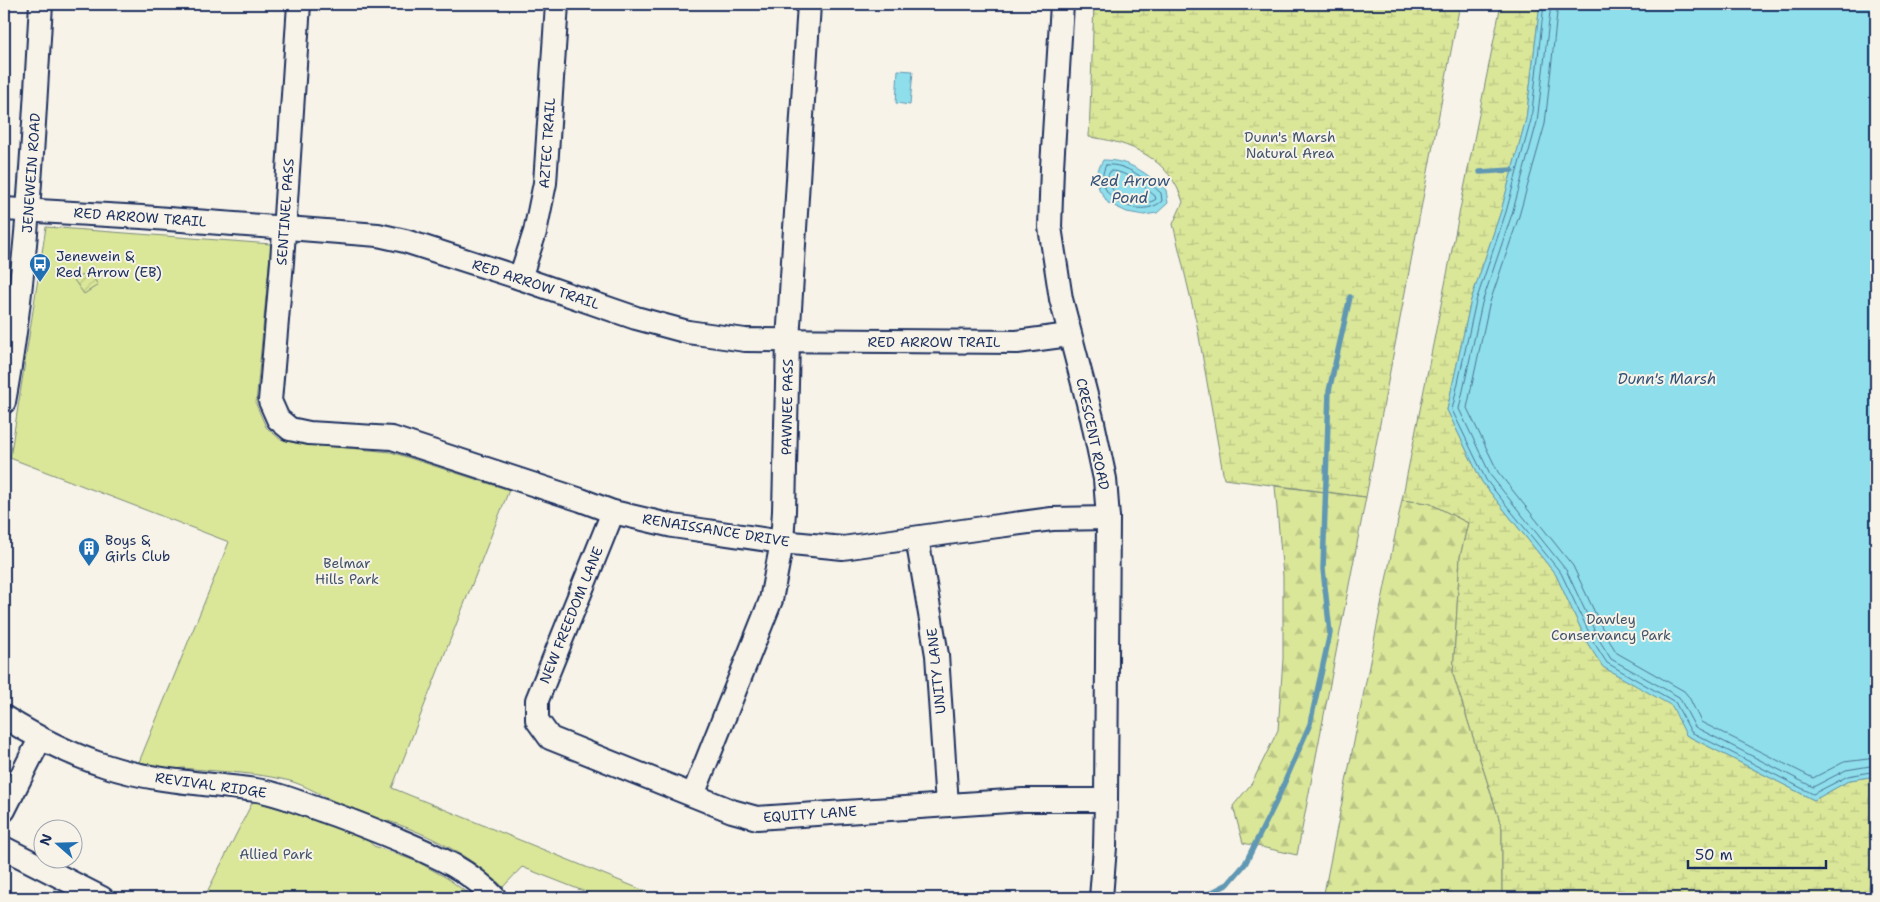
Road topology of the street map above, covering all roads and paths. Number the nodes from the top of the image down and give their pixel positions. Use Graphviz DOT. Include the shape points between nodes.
graph roads {
  1 [pos="41,4"];
  2 [pos="299,4"];
  3 [pos="557,4"];
  4 [pos="809,4"];
  5 [pos="1062,4"];
  6 [pos="4,209"];
  7 [pos="29,211"];
  8 [pos="284,227"];
  9 [pos="520,278"];
  10 [pos="1069,335"];
  11 [pos="788,341"];
  12 [pos="4,402"];
  13 [pos="278,419"];
  14 [pos="612,512"];
  15 [pos="1108,518"];
  16 [pos="917,538"];
  17 [pos="782,542"];
  18 [pos="4,717"];
  19 [pos="537,720"];
  20 [pos="40,739"];
  21 [pos="693,795"];
  22 [pos="1106,800"];
  23 [pos="947,804"];
  24 [pos="4,810"];
  25 [pos="4,848"];
  26 [pos="92,896"];
  27 [pos="495,898"];
  28 [pos="1101,898"];
  1 -- 7 [label="street, JENEWEIN ROAD"];
  2 -- 8 [label="street, SENTINEL PASS"];
  3 -- 9 [label="street, AZTEC TRAIL" via="545,182 535,232"];
  4 -- 11 [label="street, PAWNEE PASS"];
  5 -- 10 [label="street, CRESCENT ROAD" via="1050,227 1056,277"];
  6 -- 7 [label="street, RED ARROW TRAIL"];
  7 -- 8 [label="street, RED ARROW TRAIL"];
  7 -- 12 [label="street, JENEWEIN ROAD"];
  8 -- 9 [label="street, RED ARROW TRAIL" via="378,235"];
  8 -- 13 [label="street, SENTINEL PASS" via="270,401"];
  9 -- 11 [label="street, RED ARROW TRAIL" via="636,318 688,332 745,340"];
  10 -- 11 [label="street, RED ARROW TRAIL" via="1017,342"];
  10 -- 15 [label="street, CRESCENT ROAD" via="1104,471"];
  11 -- 17 [label="street, PAWNEE PASS"];
  13 -- 14 [label="street, RENAISSANCE DRIVE" via="290,429 309,433 392,438"];
  14 -- 17 [label="street, RENAISSANCE DRIVE" via="673,526"];
  14 -- 19 [label="street, NEW FREEDOM LANE" via="537,700"];
  15 -- 16 [label="street, RENAISSANCE DRIVE" via="1052,519"];
  15 -- 22 [label="street, CRESCENT ROAD"];
  16 -- 17 [label="street, RENAISSANCE DRIVE" via="843,548"];
  16 -- 23 [label="street, UNITY LANE" via="937,655"];
  17 -- 21 [label="street, PAWNEE PASS" via="771,600"];
  18 -- 20 [label="street, REVIVAL RIDGE"];
  19 -- 21 [label="street, EQUITY LANE" via="550,738"];
  20 -- 24 [label="street"];
  20 -- 27 [label="street, REVIVAL RIDGE" via="107,767 159,778 276,794 442,858 481,884"];
  21 -- 23 [label="street, EQUITY LANE" via="757,818"];
  22 -- 23 [label="street, EQUITY LANE"];
  22 -- 28 [label="street, CRESCENT ROAD"];
  25 -- 26 [label="street"];
}
